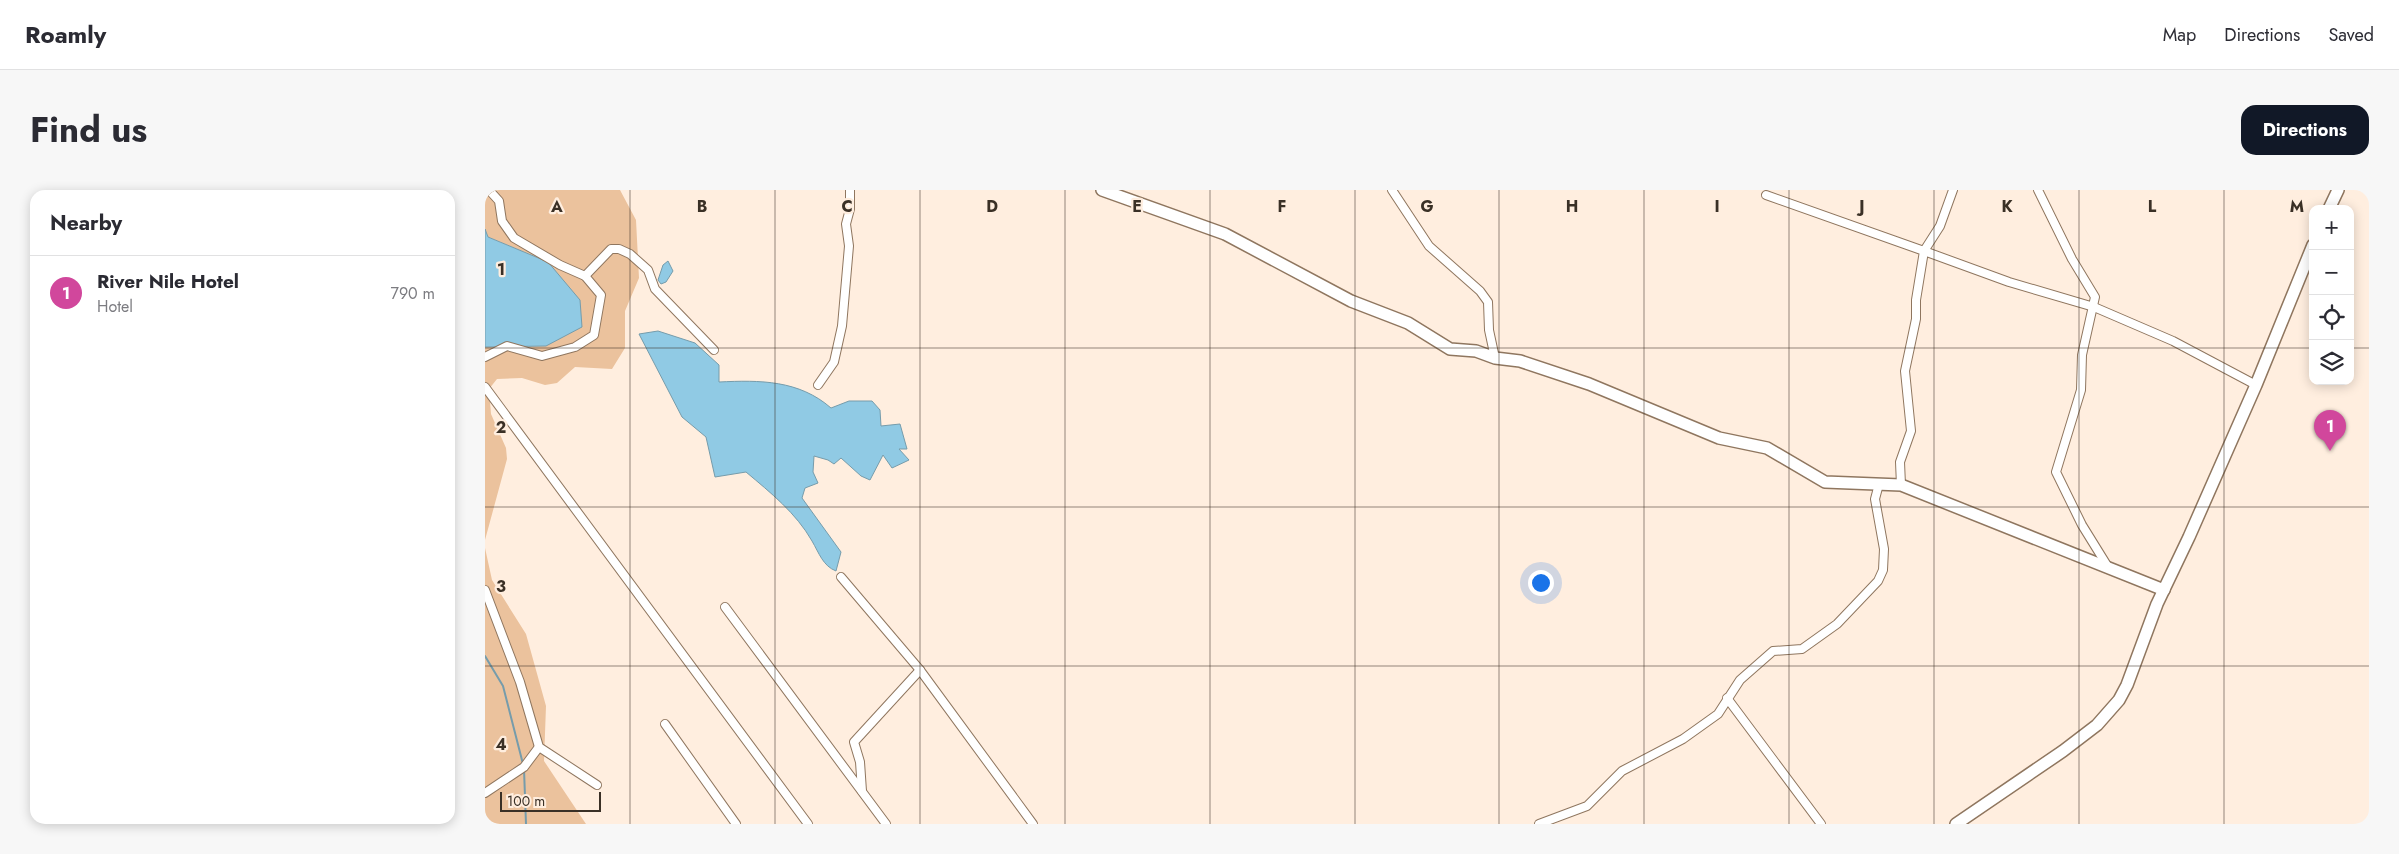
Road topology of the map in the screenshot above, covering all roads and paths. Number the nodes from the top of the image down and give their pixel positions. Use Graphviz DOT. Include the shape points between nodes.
graph roads {
  1 [pos="489,190"];
  2 [pos="850,190"];
  3 [pos="1103,190"];
  4 [pos="1392,190"];
  5 [pos="1953,190"];
  6 [pos="2038,190"];
  7 [pos="2337,190"];
  8 [pos="1766,194"];
  9 [pos="2331,205"];
  10 [pos="2311,250"];
  11 [pos="1924,251"];
  12 [pos="585,276"];
  13 [pos="2094,307"];
  14 [pos="714,350"];
  15 [pos="485,357"];
  16 [pos="1495,358"];
  17 [pos="818,385"];
  18 [pos="2256,385"];
  19 [pos="485,388"];
  20 [pos="1879,484"];
  21 [pos="1901,485"];
  22 [pos="2109,568"];
  23 [pos="841,577"];
  24 [pos="485,590"];
  25 [pos="2164,590"];
  26 [pos="725,607"];
  27 [pos="920,670"];
  28 [pos="1727,698"];
  29 [pos="665,724"];
  30 [pos="539,747"];
  31 [pos="597,785"];
  32 [pos="862,791"];
  33 [pos="485,793"];
  34 [pos="736,824"];
  35 [pos="808,824"];
  36 [pos="887,824"];
  37 [pos="1033,824"];
  38 [pos="1539,824"];
  39 [pos="1821,824"];
  40 [pos="1956,824"];
  1 -- 12 [label="street" via="499,201 502,221 514,238"];
  2 -- 17 [label="street" via="850,209 845,224 849,246 842,326 834,362"];
  3 -- 16 [label="street" via="1225,234 1351,301 1408,323 1450,349 1476,350"];
  4 -- 16 [label="street" via="1429,246 1480,290 1488,302"];
  5 -- 11 [label="street" via="1940,226"];
  6 -- 13 [label="street" via="2095,297"];
  7 -- 9 [label="street"];
  8 -- 11 [label="street"];
  10 -- 18 [label="street"];
  11 -- 13 [label="street" via="2009,282"];
  11 -- 21 [label="street" via="1916,319 1905,371 1911,431 1900,462"];
  12 -- 14 [label="street" via="611,249 630,254 648,270 655,289"];
  12 -- 15 [label="street" via="601,295 594,335 575,347 542,356 507,346"];
  13 -- 18 [label="street" via="2173,341"];
  13 -- 22 [label="street" via="2082,355 2081,390 2056,472 2082,525"];
  16 -- 20 [label="street" via="1520,361 1589,384 1719,438 1767,448 1825,482"];
  18 -- 25 [label="street"];
  19 -- 35 [label="street"];
  20 -- 21 [label="street"];
  20 -- 28 [label="street" via="1875,499 1884,549 1883,570 1878,581 1837,624 1803,649 1773,651 1739,680"];
  21 -- 22 [label="street"];
  22 -- 25 [label="street"];
  23 -- 27 [label="street"];
  24 -- 30 [label="street" via="521,682"];
  25 -- 40 [label="street" via="2119,700 2097,726"];
  26 -- 32 [label="street"];
  27 -- 32 [label="street" via="854,742 860,762"];
  27 -- 37 [label="street"];
  28 -- 38 [label="street" via="1718,714 1683,739 1622,771 1587,806"];
  28 -- 39 [label="street"];
  29 -- 34 [label="street"];
  30 -- 31 [label="street"];
  30 -- 33 [label="street" via="524,767"];
  32 -- 36 [label="street"];
}
